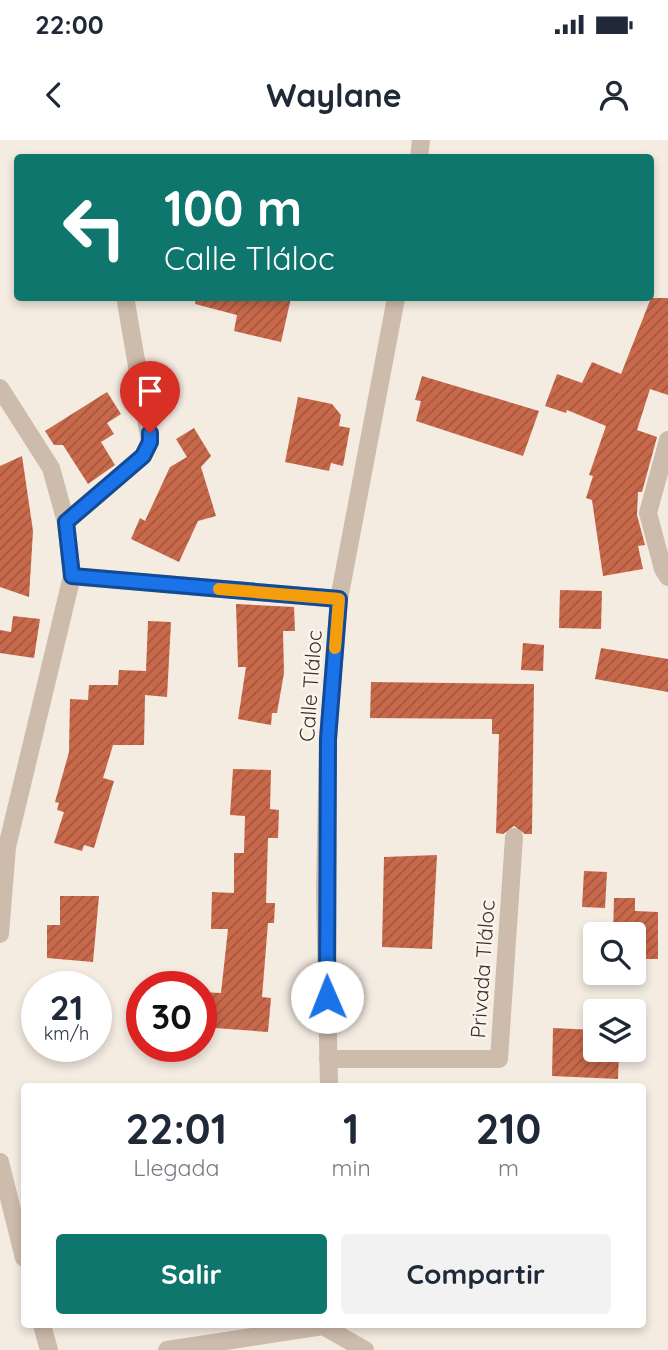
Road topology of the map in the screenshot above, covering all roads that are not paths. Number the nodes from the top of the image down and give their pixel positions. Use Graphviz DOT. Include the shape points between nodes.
graph roads {
  1 [pos="396,301"];
  2 [pos="126,302"];
  3 [pos="0,388"];
  4 [pos="668,440"];
  5 [pos="66,522"];
  6 [pos="72,576"];
  7 [pos="668,577"];
  8 [pos="339,599"];
  9 [pos="514,837"];
  10 [pos="0,934"];
  11 [pos="328,1059"];
  12 [pos="329,1083"];
  13 [pos="0,1162"];
  14 [pos="21,1246"];
  15 [pos="43,1328"];
  16 [pos="304,1328"];
  17 [pos="328,1328"];
  18 [pos="49,1350"];
  19 [pos="167,1350"];
  20 [pos="365,1350"];
  1 -- 8 [label="street, Calle Tláloc"];
  2 -- 5 [label="street" via="150,442 143,456"];
  3 -- 5 [label="street" via="51,468"];
  4 -- 7 [label="street" via="648,513"];
  5 -- 6 [label="street"];
  6 -- 8 [label="street"];
  6 -- 10 [label="street" via="8,847"];
  8 -- 11 [label="street, Calle Tláloc" via="327,753"];
  9 -- 11 [label="street, Privada Tláloc" via="499,1059"];
  11 -- 12 [label="street, Calle Tláloc"];
  13 -- 14 [label="street"];
  15 -- 18 [label="street"];
  16 -- 19 [label="street"];
  17 -- 20 [label="street"];
}
